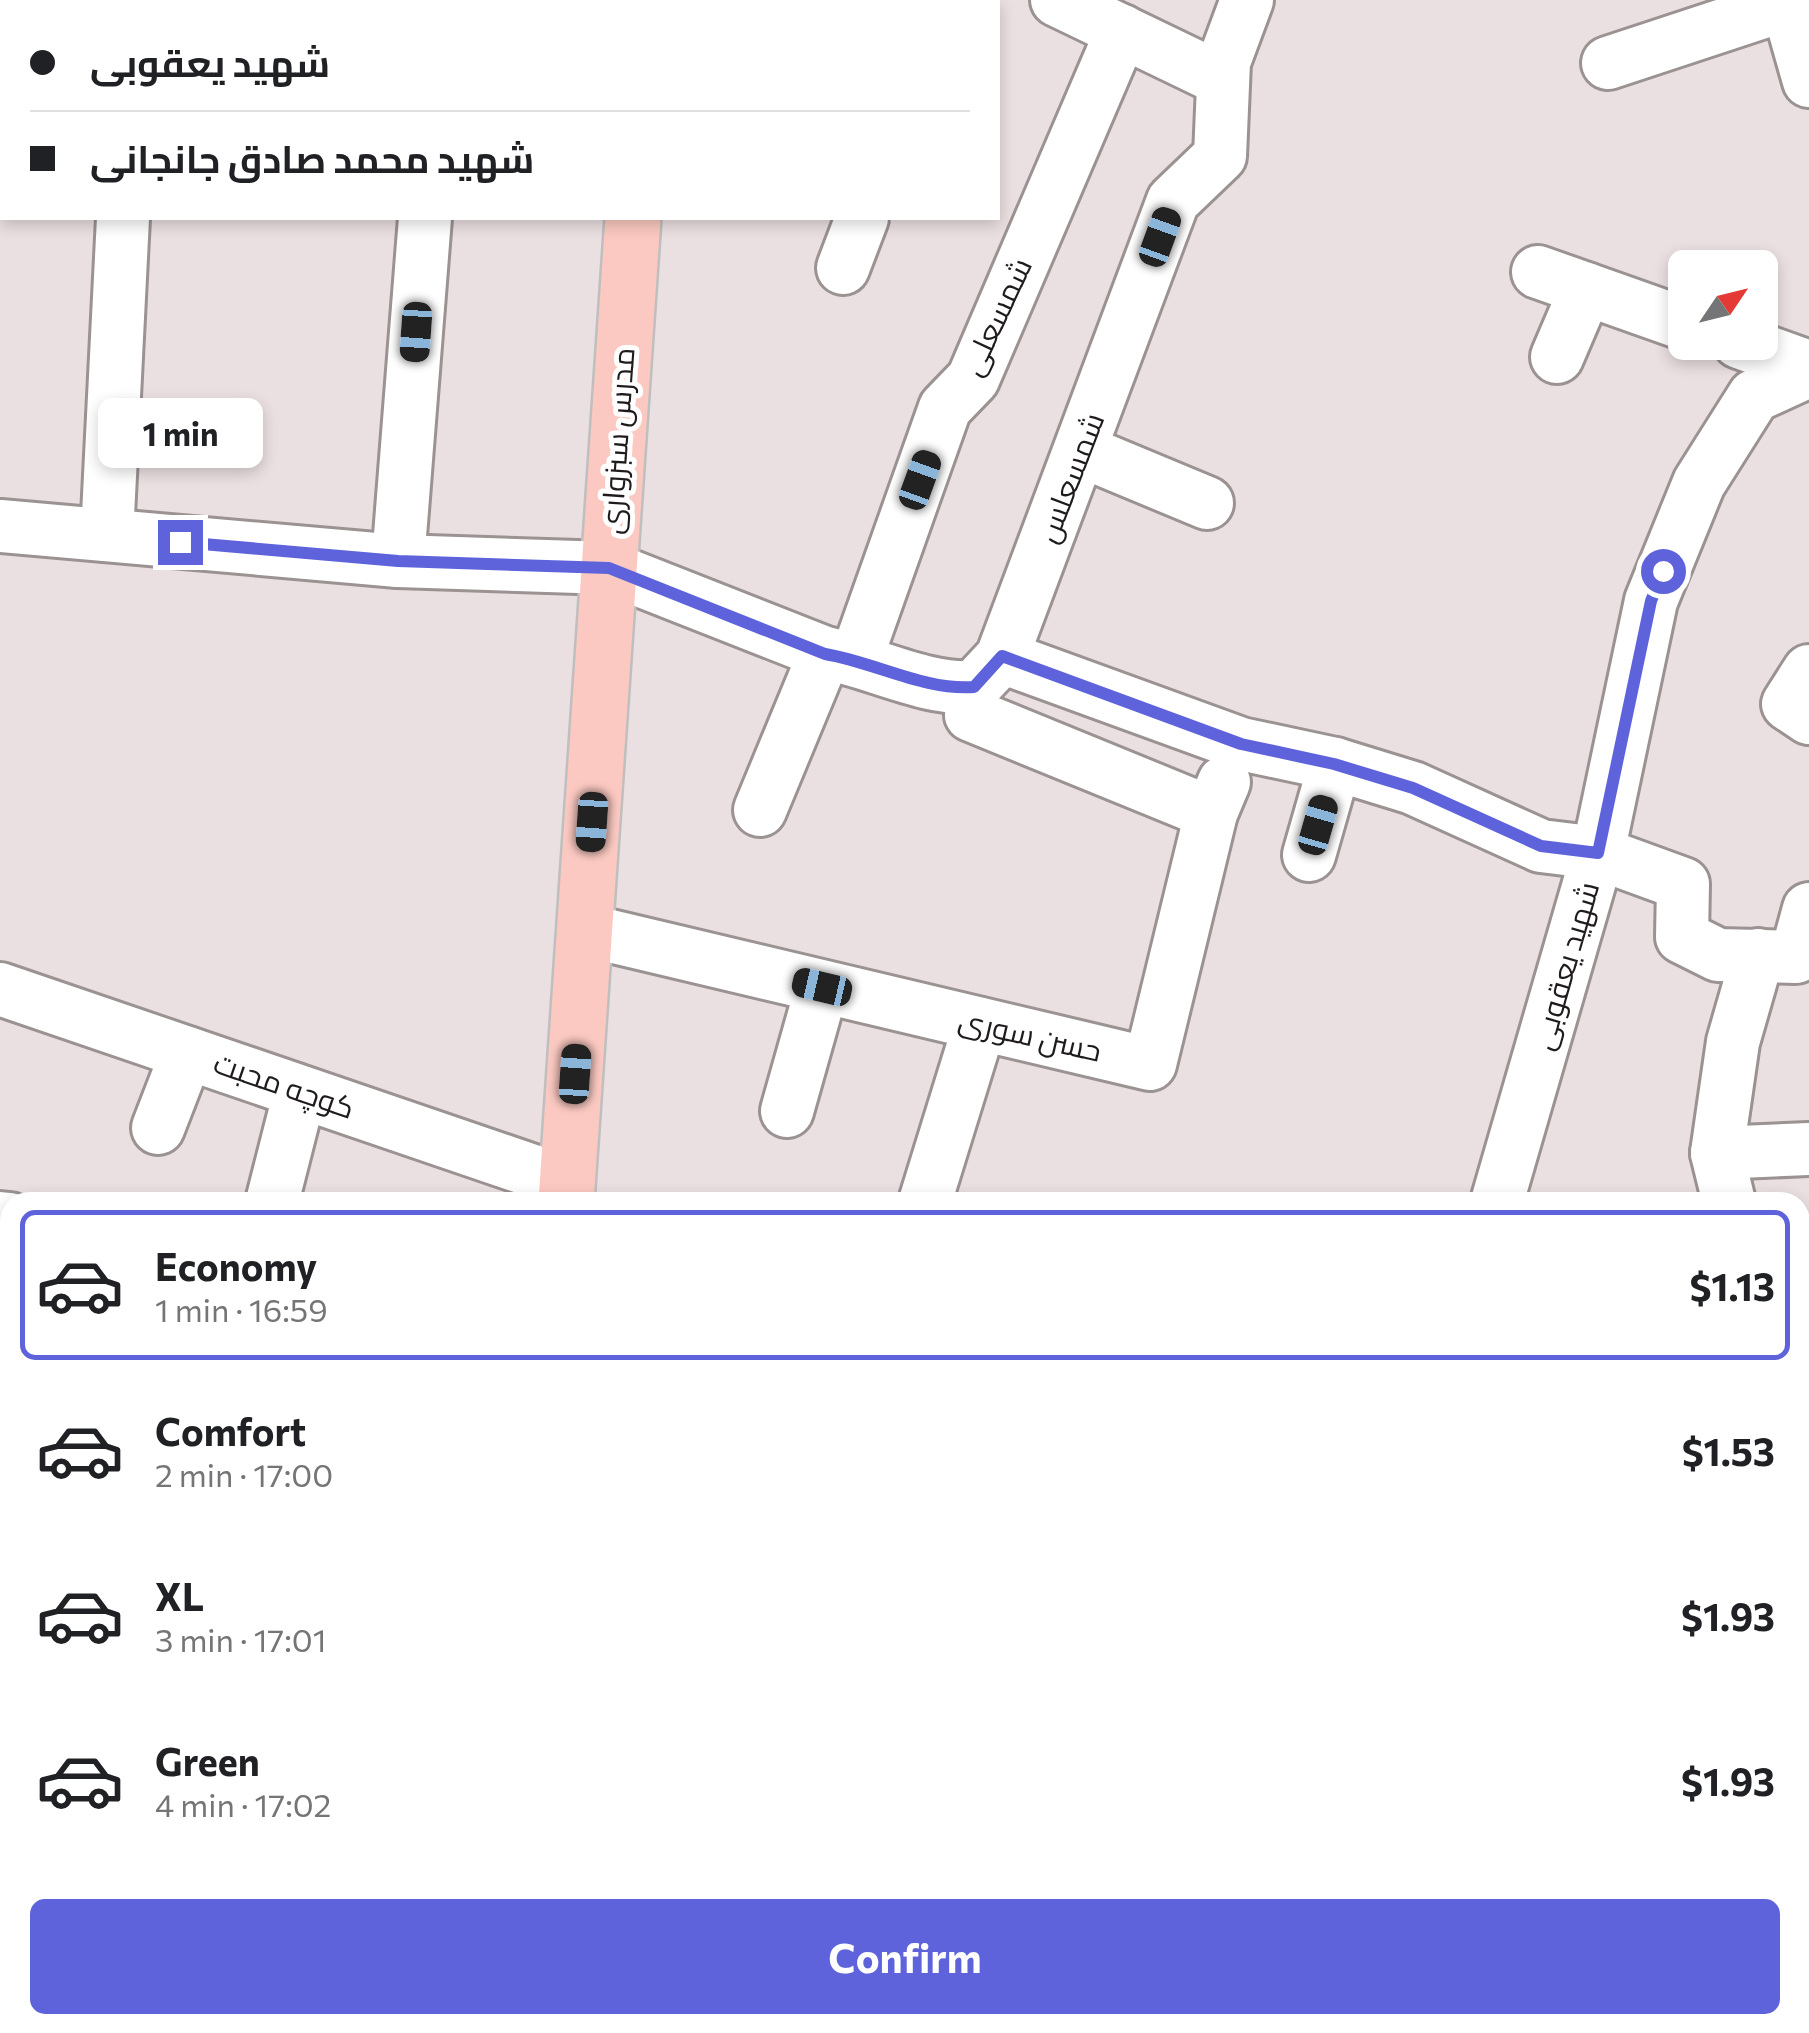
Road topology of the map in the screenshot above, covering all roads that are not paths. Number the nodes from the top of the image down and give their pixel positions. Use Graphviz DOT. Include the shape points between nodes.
graph roads {
  1 [pos="1057,0"];
  2 [pos="1247,0"];
  3 [pos="1786,2"];
  4 [pos="1136,23"];
  5 [pos="1608,63"];
  6 [pos="1223,80"];
  7 [pos="1809,81"];
  8 [pos="123,220"];
  9 [pos="426,220"];
  10 [pos="633,220"];
  11 [pos="861,220"];
  12 [pos="843,268"];
  13 [pos="1668,318"];
  14 [pos="1557,357"];
  15 [pos="1778,357"];
  16 [pos="1809,369"];
  17 [pos="1082,450"];
  18 [pos="1206,503"];
  19 [pos="0,526"];
  20 [pos="108,535"];
  21 [pos="398,561"];
  22 [pos="609,568"];
  23 [pos="841,656"];
  24 [pos="1809,671"];
  25 [pos="988,672"];
  26 [pos="1809,718"];
  27 [pos="1241,744"];
  28 [pos="1334,764"];
  29 [pos="760,810"];
  30 [pos="1211,814"];
  31 [pos="1598,853"];
  32 [pos="1310,855"];
  33 [pos="1809,909"];
  34 [pos="584,930"];
  35 [pos="1758,955"];
  36 [pos="822,987"];
  37 [pos="0,989"];
  38 [pos="980,1024"];
  39 [pos="187,1053"];
  40 [pos="300,1092"];
  41 [pos="787,1111"];
  42 [pos="158,1128"];
  43 [pos="1809,1149"];
  44 [pos="1723,1178"];
  45 [pos="275,1192"];
  46 [pos="564,1192"];
  47 [pos="567,1192"];
  48 [pos="928,1192"];
  49 [pos="1501,1192"];
  1 -- 4 [label="street"];
  2 -- 6 [label="street, شمسعلس"];
  3 -- 5 [label="street"];
  3 -- 7 [label="street"];
  4 -- 6 [label="street"];
  4 -- 23 [label="street, شمسعلی" via="973,379 945,408"];
  6 -- 17 [label="street, شمسعلس" via="1220,156 1173,202"];
  8 -- 20 [label="street"];
  9 -- 21 [label="street"];
  10 -- 22 [label="main road, مدرس سبزواری"];
  11 -- 12 [label="street"];
  13 -- 14 [label="street" via="1562,281"];
  15 -- 16 [label="street"];
  16 -- 31 [label="street, شهید یعقوبی" via="1754,396 1699,482 1651,601"];
  17 -- 18 [label="street"];
  17 -- 25 [label="street, شمسعلس"];
  19 -- 20 [label="street"];
  20 -- 21 [label="street"];
  21 -- 22 [label="street"];
  22 -- 23 [label="street"];
  22 -- 34 [label="main road, مدرس سبزواری"];
  23 -- 25 [label="street" via="951,689"];
  23 -- 29 [label="street, شمسعلی"];
  24 -- 26 [label="street" via="1788,704"];
  25 -- 27 [label="street"];
  25 -- 30 [label="street" via="971,715"];
  27 -- 28 [label="street"];
  27 -- 30 [label="street, حسن سوری"];
  28 -- 31 [label="street" via="1413,788 1541,846"];
  28 -- 32 [label="street"];
  30 -- 38 [label="street, حسن سوری" via="1150,1064"];
  31 -- 35 [label="street" via="1683,884 1682,937 1718,955"];
  31 -- 49 [label="street, شهید یعقوبی"];
  33 -- 35 [label="street" via="1796,956"];
  34 -- 36 [label="street, حسن سوری"];
  34 -- 47 [label="main road, مدرس سبزواری"];
  35 -- 44 [label="street" via="1733,1042"];
  36 -- 38 [label="street, حسن سوری"];
  36 -- 41 [label="street"];
  37 -- 39 [label="street, کوچه محبت"];
  38 -- 48 [label="street"];
  39 -- 40 [label="street, کوچه محبت"];
  39 -- 42 [label="street"];
  40 -- 45 [label="street"];
  40 -- 46 [label="street, کوچه محبت"];
  43 -- 44 [label="street"];
}
